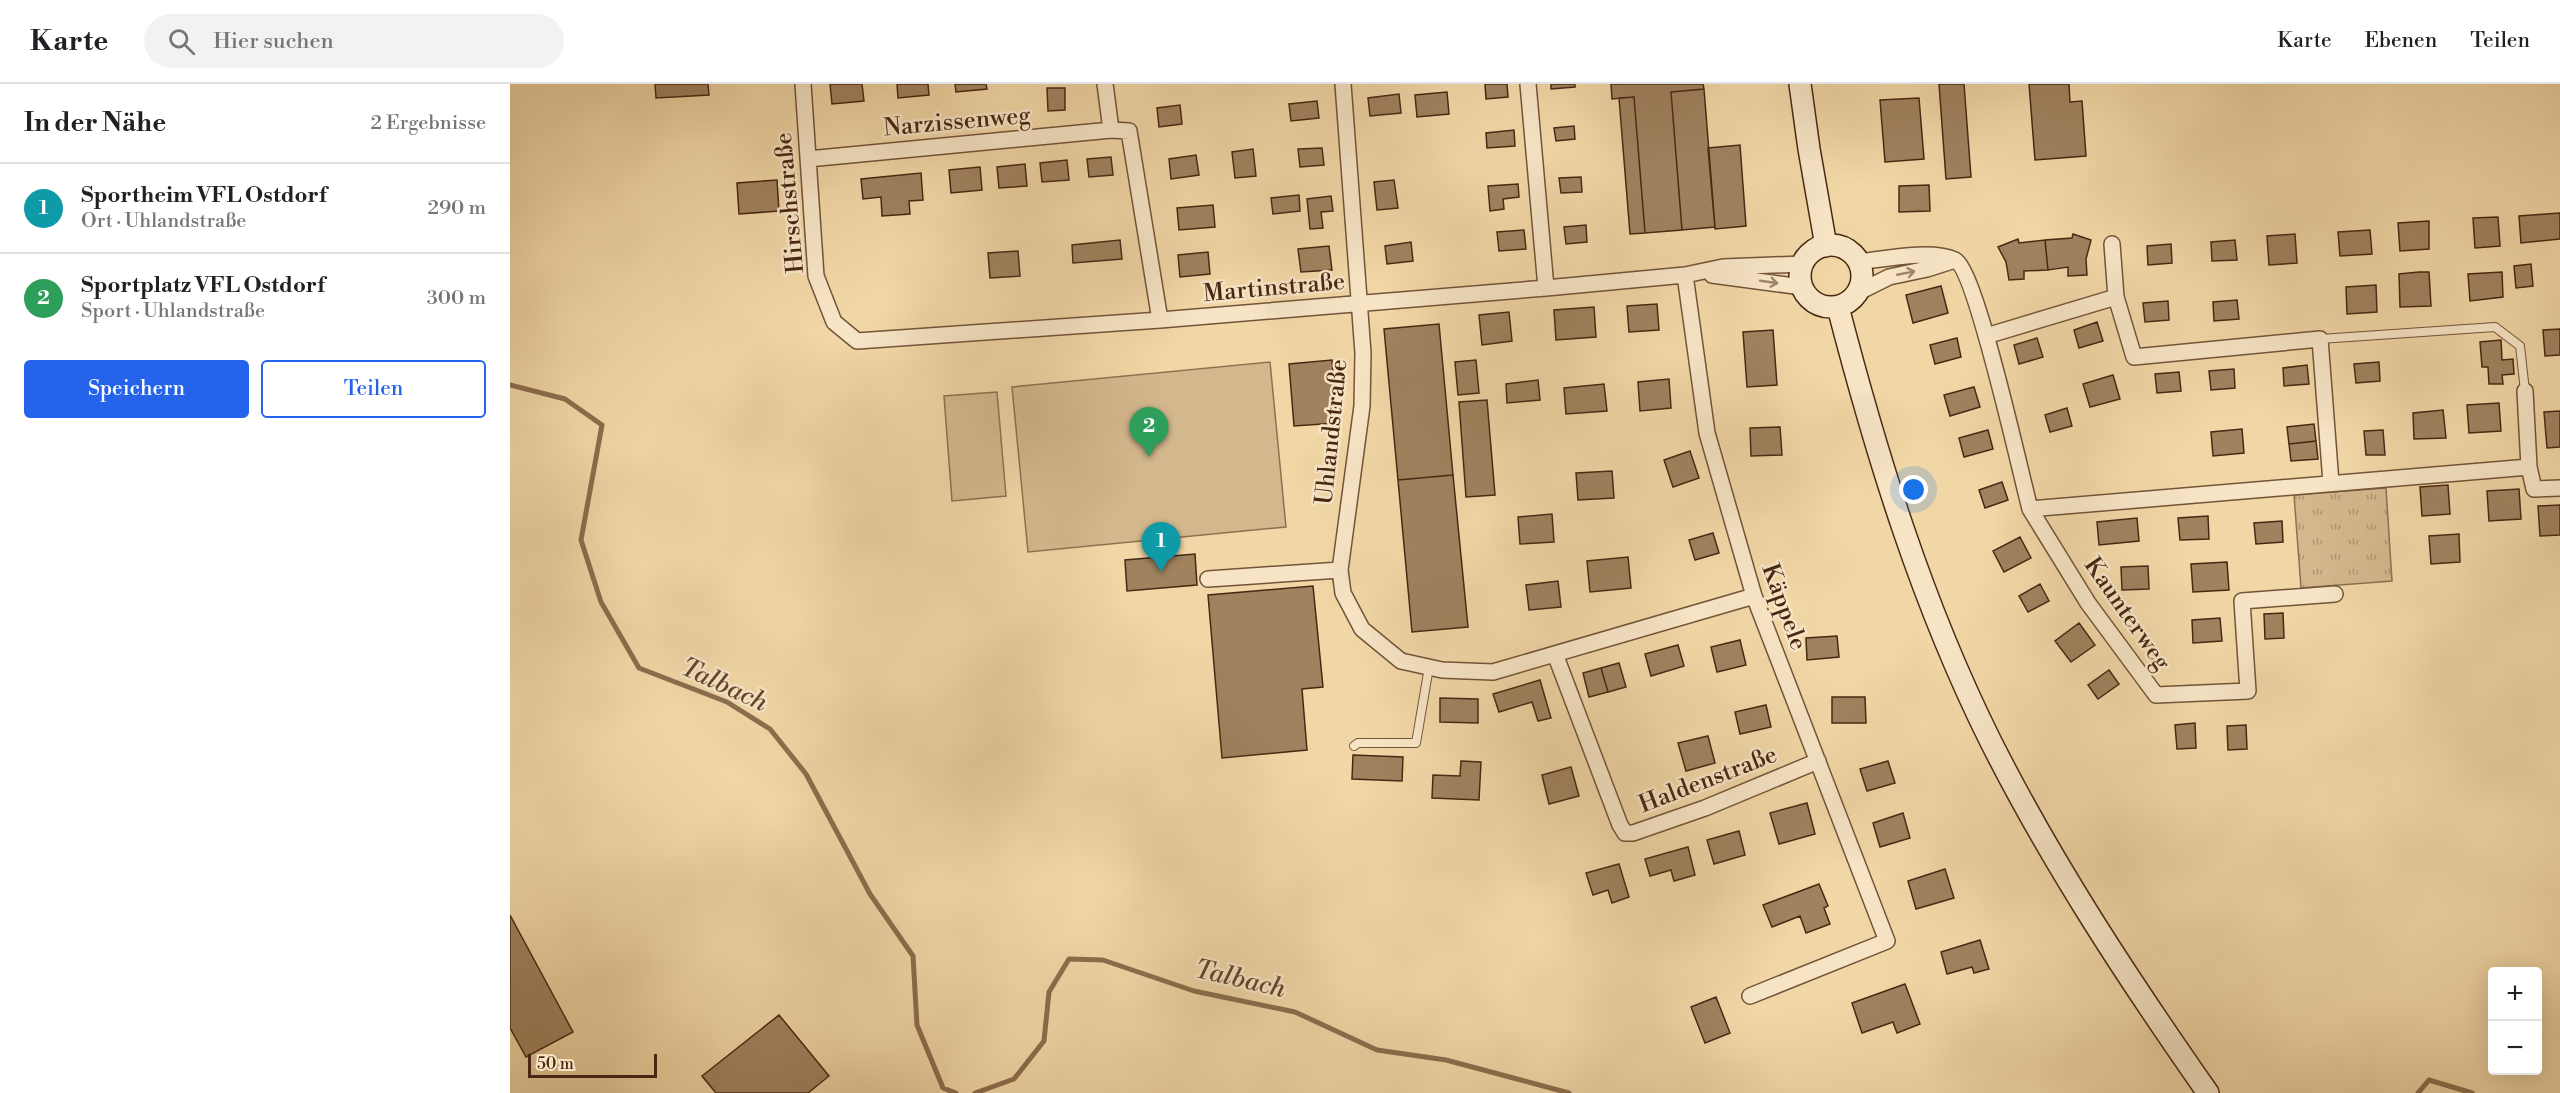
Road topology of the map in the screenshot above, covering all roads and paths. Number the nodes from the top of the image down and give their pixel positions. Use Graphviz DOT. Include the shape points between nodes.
graph roads {
  1 [pos="803,84"];
  2 [pos="1105,84"];
  3 [pos="1343,84"];
  4 [pos="1528,84"];
  5 [pos="1800,84"];
  6 [pos="1111,130"];
  7 [pos="808,159"];
  8 [pos="2112,244"];
  9 [pos="1826,246"];
  10 [pos="1955,260"];
  11 [pos="1859,262"];
  12 [pos="1802,264"];
  13 [pos="1690,274"];
  14 [pos="1802,287"];
  15 [pos="1546,288"];
  16 [pos="1859,292"];
  17 [pos="2116,297"];
  18 [pos="1361,303"];
  19 [pos="1838,307"];
  20 [pos="1160,320"];
  21 [pos="1986,336"];
  22 [pos="2320,339"];
  23 [pos="857,341"];
  24 [pos="2525,390"];
  25 [pos="2529,467"];
  26 [pos="2331,483"];
  27 [pos="2560,488"];
  28 [pos="2030,509"];
  29 [pos="1340,570"];
  30 [pos="1209,579"];
  31 [pos="2335,594"];
  32 [pos="1754,596"];
  33 [pos="1555,654"];
  34 [pos="1429,667"];
  35 [pos="1354,746"];
  36 [pos="1818,761"];
  37 [pos="1750,996"];
  38 [pos="2208,1093"];
  1 -- 7 [label="street, Hirschstraße"];
  2 -- 6 [label="street"];
  3 -- 18 [label="street, Uhlandstraße"];
  4 -- 15 [label="street"];
  5 -- 9 [label="main road"];
  6 -- 7 [label="street, Narzissenweg"];
  6 -- 20 [label="street" via="1129,131"];
  7 -- 23 [label="street, Hirschstraße" via="816,276 834,322"];
  8 -- 17 [label="street"];
  9 -- 11 [label="main road" via="1849,250"];
  9 -- 12 [label="main road" via="1814,250"];
  10 -- 11 [label="street" via="1935,255"];
  16 -- 10 [label="street, one-way" via="1889,277"];
  10 -- 21 [label="street" via="1970,282"];
  11 -- 16 [label="main road" via="1863,277"];
  12 -- 13 [label="street, Martinstraße" via="1723,267"];
  12 -- 14 [label="main road"];
  13 -- 14 [label="street, Martinstraße, one-way"];
  13 -- 15 [label="street, Martinstraße"];
  13 -- 32 [label="street, Käppele" via="1707,433"];
  14 -- 19 [label="main road" via="1814,303"];
  15 -- 18 [label="street, Martinstraße"];
  16 -- 19 [label="main road"];
  17 -- 21 [label="street"];
  17 -- 22 [label="street" via="2134,357"];
  18 -- 20 [label="street, Martinstraße"];
  18 -- 29 [label="street, Uhlandstraße" via="1362,406"];
  19 -- 38 [label="main road" via="1894,508 1922,585 1991,742 2097,929"];
  20 -- 23 [label="street, Martinstraße"];
  21 -- 28 [label="street"];
  22 -- 24 [label="lane" via="2495,327 2520,346"];
  22 -- 26 [label="street"];
  24 -- 25 [label="street"];
  25 -- 26 [label="street"];
  25 -- 27 [label="street" via="2534,489"];
  26 -- 28 [label="street"];
  28 -- 31 [label="street, Kaunterweg" via="2088,603 2156,695 2248,691 2242,601"];
  29 -- 30 [label="street"];
  29 -- 34 [label="street, Uhlandstraße" via="1343,593 1362,629 1401,661"];
  32 -- 33 [label="street, Uhlandstraße"];
  32 -- 36 [label="street, Käppele"];
  33 -- 34 [label="street, Uhlandstraße" via="1493,672"];
  33 -- 36 [label="street, Haldenstraße" via="1625,833 1705,808"];
  34 -- 35 [label="lane" via="1416,743"];
  36 -- 37 [label="street, Käppele" via="1887,941"];
}
